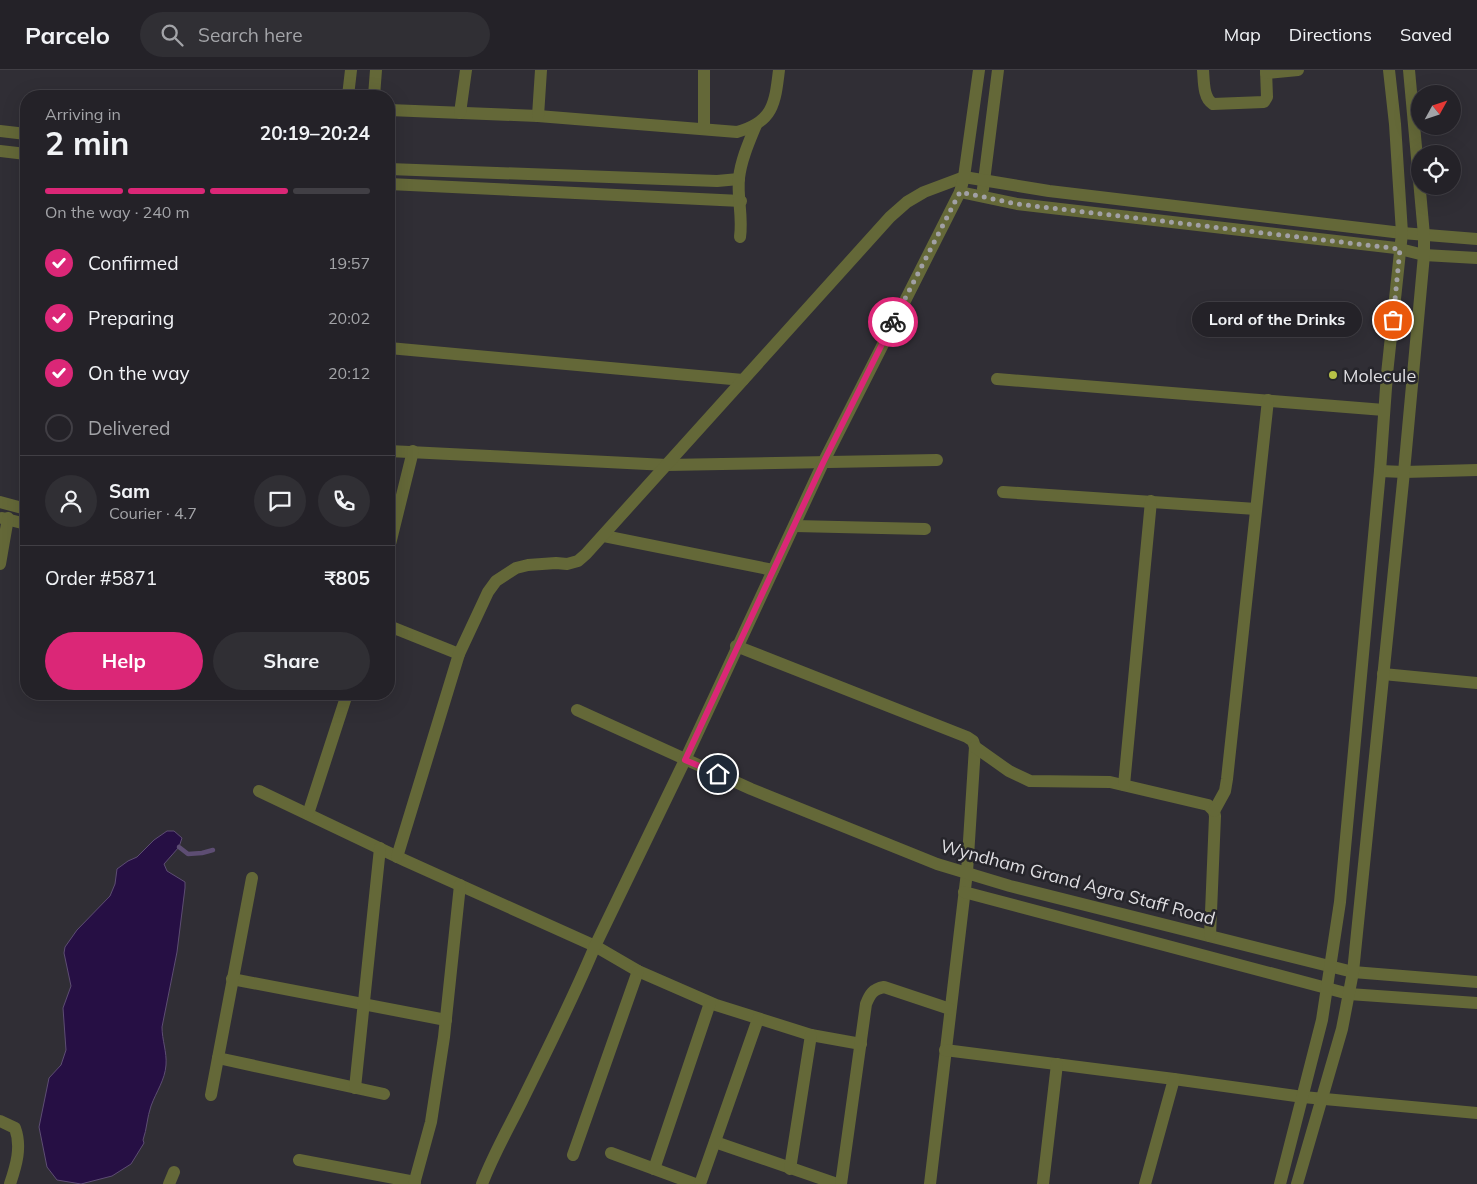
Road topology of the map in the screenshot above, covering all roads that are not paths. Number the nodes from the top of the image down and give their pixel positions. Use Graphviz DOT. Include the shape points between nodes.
graph roads {
  1 [pos="350,70"];
  2 [pos="376,70"];
  3 [pos="466,70"];
  4 [pos="541,70"];
  5 [pos="704,70"];
  6 [pos="779,70"];
  7 [pos="980,70"];
  8 [pos="998,70"];
  9 [pos="1203,70"];
  10 [pos="1298,70"];
  11 [pos="1389,70"];
  12 [pos="1409,70"];
  13 [pos="1266,71"];
  14 [pos="348,90"];
  15 [pos="374,90"];
  16 [pos="395,110"];
  17 [pos="460,113"];
  18 [pos="538,116"];
  19 [pos="756,125"];
  20 [pos="704,129"];
  21 [pos="0,131"];
  22 [pos="20,133"];
  23 [pos="0,151"];
  24 [pos="20,153"];
  25 [pos="395,169"];
  26 [pos="964,177"];
  27 [pos="739,179"];
  28 [pos="985,180"];
  29 [pos="395,184"];
  30 [pos="960,192"];
  31 [pos="982,197"];
  32 [pos="741,201"];
  33 [pos="1402,233"];
  34 [pos="1424,235"];
  35 [pos="740,237"];
  36 [pos="1477,239"];
  37 [pos="1400,249"];
  38 [pos="1424,255"];
  39 [pos="1477,258"];
  40 [pos="395,349"];
  41 [pos="743,380"];
  42 [pos="997,380"];
  43 [pos="1268,400"];
  44 [pos="1384,410"];
  45 [pos="395,451"];
  46 [pos="412,451"];
  47 [pos="937,460"];
  48 [pos="823,463"];
  49 [pos="667,465"];
  50 [pos="1477,470"];
  51 [pos="1380,471"];
  52 [pos="1404,472"];
  53 [pos="1003,492"];
  54 [pos="1151,501"];
  55 [pos="0,502"];
  56 [pos="20,507"];
  57 [pos="1256,509"];
  58 [pos="4,518"];
  59 [pos="20,522"];
  60 [pos="395,523"];
  61 [pos="795,526"];
  62 [pos="925,529"];
  63 [pos="604,536"];
  64 [pos="0,564"];
  65 [pos="773,570"];
  66 [pos="395,628"];
  67 [pos="736,646"];
  68 [pos="459,654"];
  69 [pos="1383,674"];
  70 [pos="1477,683"];
  71 [pos="345,700"];
  72 [pos="577,710"];
  73 [pos="976,747"];
  74 [pos="685,760"];
  75 [pos="1124,786"];
  76 [pos="259,790"];
  77 [pos="1214,811"];
  78 [pos="308,814"];
  79 [pos="380,848"];
  80 [pos="397,857"];
  81 [pos="967,872"];
  82 [pos="252,878"];
  83 [pos="460,885"];
  84 [pos="964,892"];
  85 [pos="1210,936"];
  86 [pos="595,946"];
  87 [pos="1330,967"];
  88 [pos="638,971"];
  89 [pos="1353,972"];
  90 [pos="232,979"];
  91 [pos="1477,982"];
  92 [pos="1327,988"];
  93 [pos="1349,994"];
  94 [pos="710,1003"];
  95 [pos="1477,1003"];
  96 [pos="365,1004"];
  97 [pos="950,1009"];
  98 [pos="758,1019"];
  99 [pos="446,1020"];
  100 [pos="811,1035"];
  101 [pos="861,1044"];
  102 [pos="945,1050"];
  103 [pos="218,1058"];
  104 [pos="1057,1064"];
  105 [pos="1174,1078"];
  106 [pos="356,1088"];
  107 [pos="384,1094"];
  108 [pos="211,1095"];
  109 [pos="1303,1097"];
  110 [pos="1322,1098"];
  111 [pos="1477,1113"];
  112 [pos="0,1121"];
  113 [pos="715,1142"];
  114 [pos="611,1153"];
  115 [pos="573,1155"];
  116 [pos="300,1160"];
  117 [pos="654,1168"];
  118 [pos="790,1169"];
  119 [pos="414,1183"];
  120 [pos="10,1184"];
  121 [pos="482,1184"];
  122 [pos="696,1184"];
  123 [pos="700,1184"];
  124 [pos="836,1184"];
  125 [pos="841,1184"];
  126 [pos="930,1184"];
  127 [pos="1043,1184"];
  128 [pos="1145,1184"];
  129 [pos="1280,1184"];
  130 [pos="1297,1184"];
  1 -- 14 [label="street"];
  2 -- 15 [label="street"];
  3 -- 17 [label="street"];
  4 -- 18 [label="street"];
  5 -- 20 [label="street"];
  6 -- 19 [label="street" via="771,110"];
  7 -- 26 [label="street"];
  8 -- 28 [label="street"];
  9 -- 13 [label="street" via="1206,97 1212,104 1264,102 1267,97"];
  10 -- 13 [label="street"];
  11 -- 33 [label="street"];
  12 -- 34 [label="street"];
  16 -- 17 [label="street"];
  17 -- 18 [label="street"];
  18 -- 20 [label="street"];
  19 -- 20 [label="street" via="737,132"];
  19 -- 27 [label="street"];
  21 -- 22 [label="street"];
  23 -- 24 [label="street"];
  25 -- 27 [label="street" via="717,181"];
  26 -- 28 [label="street"];
  26 -- 30 [label="street"];
  26 -- 41 [label="street" via="924,192 890,217"];
  27 -- 32 [label="street"];
  28 -- 31 [label="street"];
  28 -- 33 [label="street" via="1049,191"];
  29 -- 32 [label="street"];
  30 -- 31 [label="street"];
  30 -- 48 [label="street"];
  31 -- 37 [label="street" via="1017,204"];
  32 -- 35 [label="street"];
  33 -- 34 [label="street"];
  33 -- 37 [label="street"];
  34 -- 36 [label="street"];
  34 -- 38 [label="street"];
  37 -- 38 [label="street"];
  37 -- 44 [label="street"];
  38 -- 39 [label="street"];
  38 -- 52 [label="street"];
  40 -- 41 [label="street"];
  41 -- 49 [label="street"];
  42 -- 43 [label="street"];
  43 -- 44 [label="street"];
  43 -- 57 [label="street"];
  44 -- 51 [label="street"];
  45 -- 46 [label="street"];
  46 -- 49 [label="street"];
  46 -- 60 [label="street"];
  47 -- 48 [label="street"];
  48 -- 49 [label="street"];
  48 -- 61 [label="street"];
  49 -- 63 [label="street"];
  50 -- 52 [label="street"];
  51 -- 52 [label="street"];
  51 -- 87 [label="street" via="1341,892"];
  52 -- 69 [label="street"];
  53 -- 54 [label="street"];
  54 -- 57 [label="street"];
  54 -- 75 [label="street"];
  55 -- 56 [label="street"];
  57 -- 77 [label="street" via="1225,791"];
  58 -- 59 [label="street"];
  58 -- 64 [label="street"];
  61 -- 62 [label="street"];
  61 -- 65 [label="street"];
  63 -- 65 [label="street"];
  63 -- 68 [label="street" via="578,561 516,568 496,581"];
  65 -- 67 [label="street"];
  66 -- 68 [label="street"];
  67 -- 73 [label="street" via="967,737"];
  67 -- 74 [label="street"];
  68 -- 80 [label="street"];
  69 -- 70 [label="street"];
  69 -- 89 [label="street"];
  71 -- 78 [label="street"];
  72 -- 74 [label="street, Wyndham Grand Agra Staff Road"];
  73 -- 75 [label="street" via="1009,771 1030,781 1092,781"];
  73 -- 81 [label="street"];
  74 -- 81 [label="street, Wyndham Grand Agra Staff Road" via="937,864"];
  74 -- 86 [label="street"];
  75 -- 77 [label="street" via="1208,805"];
  76 -- 78 [label="street"];
  77 -- 85 [label="street"];
  78 -- 79 [label="street"];
  79 -- 80 [label="street"];
  79 -- 96 [label="street"];
  80 -- 83 [label="street"];
  81 -- 84 [label="street"];
  81 -- 85 [label="street, Wyndham Grand Agra Staff Road"];
  82 -- 90 [label="street"];
  83 -- 86 [label="street"];
  83 -- 99 [label="street"];
  84 -- 92 [label="street"];
  84 -- 97 [label="street"];
  85 -- 87 [label="street, Wyndham Grand Agra Staff Road"];
  86 -- 88 [label="street"];
  86 -- 121 [label="street"];
  87 -- 89 [label="street, Wyndham Grand Agra Staff Road"];
  87 -- 92 [label="street"];
  88 -- 94 [label="street"];
  88 -- 115 [label="street"];
  89 -- 91 [label="street, Wyndham Grand Agra Staff Road"];
  89 -- 93 [label="street"];
  90 -- 96 [label="street"];
  90 -- 103 [label="street"];
  92 -- 93 [label="street"];
  92 -- 109 [label="street"];
  93 -- 95 [label="street"];
  93 -- 110 [label="street"];
  94 -- 98 [label="street"];
  94 -- 117 [label="street"];
  96 -- 99 [label="street"];
  96 -- 106 [label="street"];
  97 -- 101 [label="street" via="884,987 877,988 866,1004"];
  97 -- 102 [label="street"];
  98 -- 100 [label="street"];
  98 -- 113 [label="street"];
  99 -- 119 [label="street" via="431,1122"];
  100 -- 101 [label="street"];
  100 -- 118 [label="street"];
  101 -- 125 [label="street"];
  102 -- 104 [label="street"];
  102 -- 126 [label="street"];
  103 -- 106 [label="street"];
  103 -- 108 [label="street"];
  104 -- 105 [label="street"];
  104 -- 127 [label="street"];
  105 -- 109 [label="street"];
  105 -- 128 [label="street"];
  106 -- 107 [label="street"];
  109 -- 110 [label="street"];
  109 -- 129 [label="street"];
  110 -- 111 [label="street"];
  110 -- 130 [label="street"];
  112 -- 120 [label="street" via="14,1128 18,1136"];
  113 -- 118 [label="street"];
  113 -- 123 [label="street"];
  114 -- 117 [label="street"];
  116 -- 119 [label="street"];
  117 -- 122 [label="street"];
  118 -- 124 [label="street"];
}
